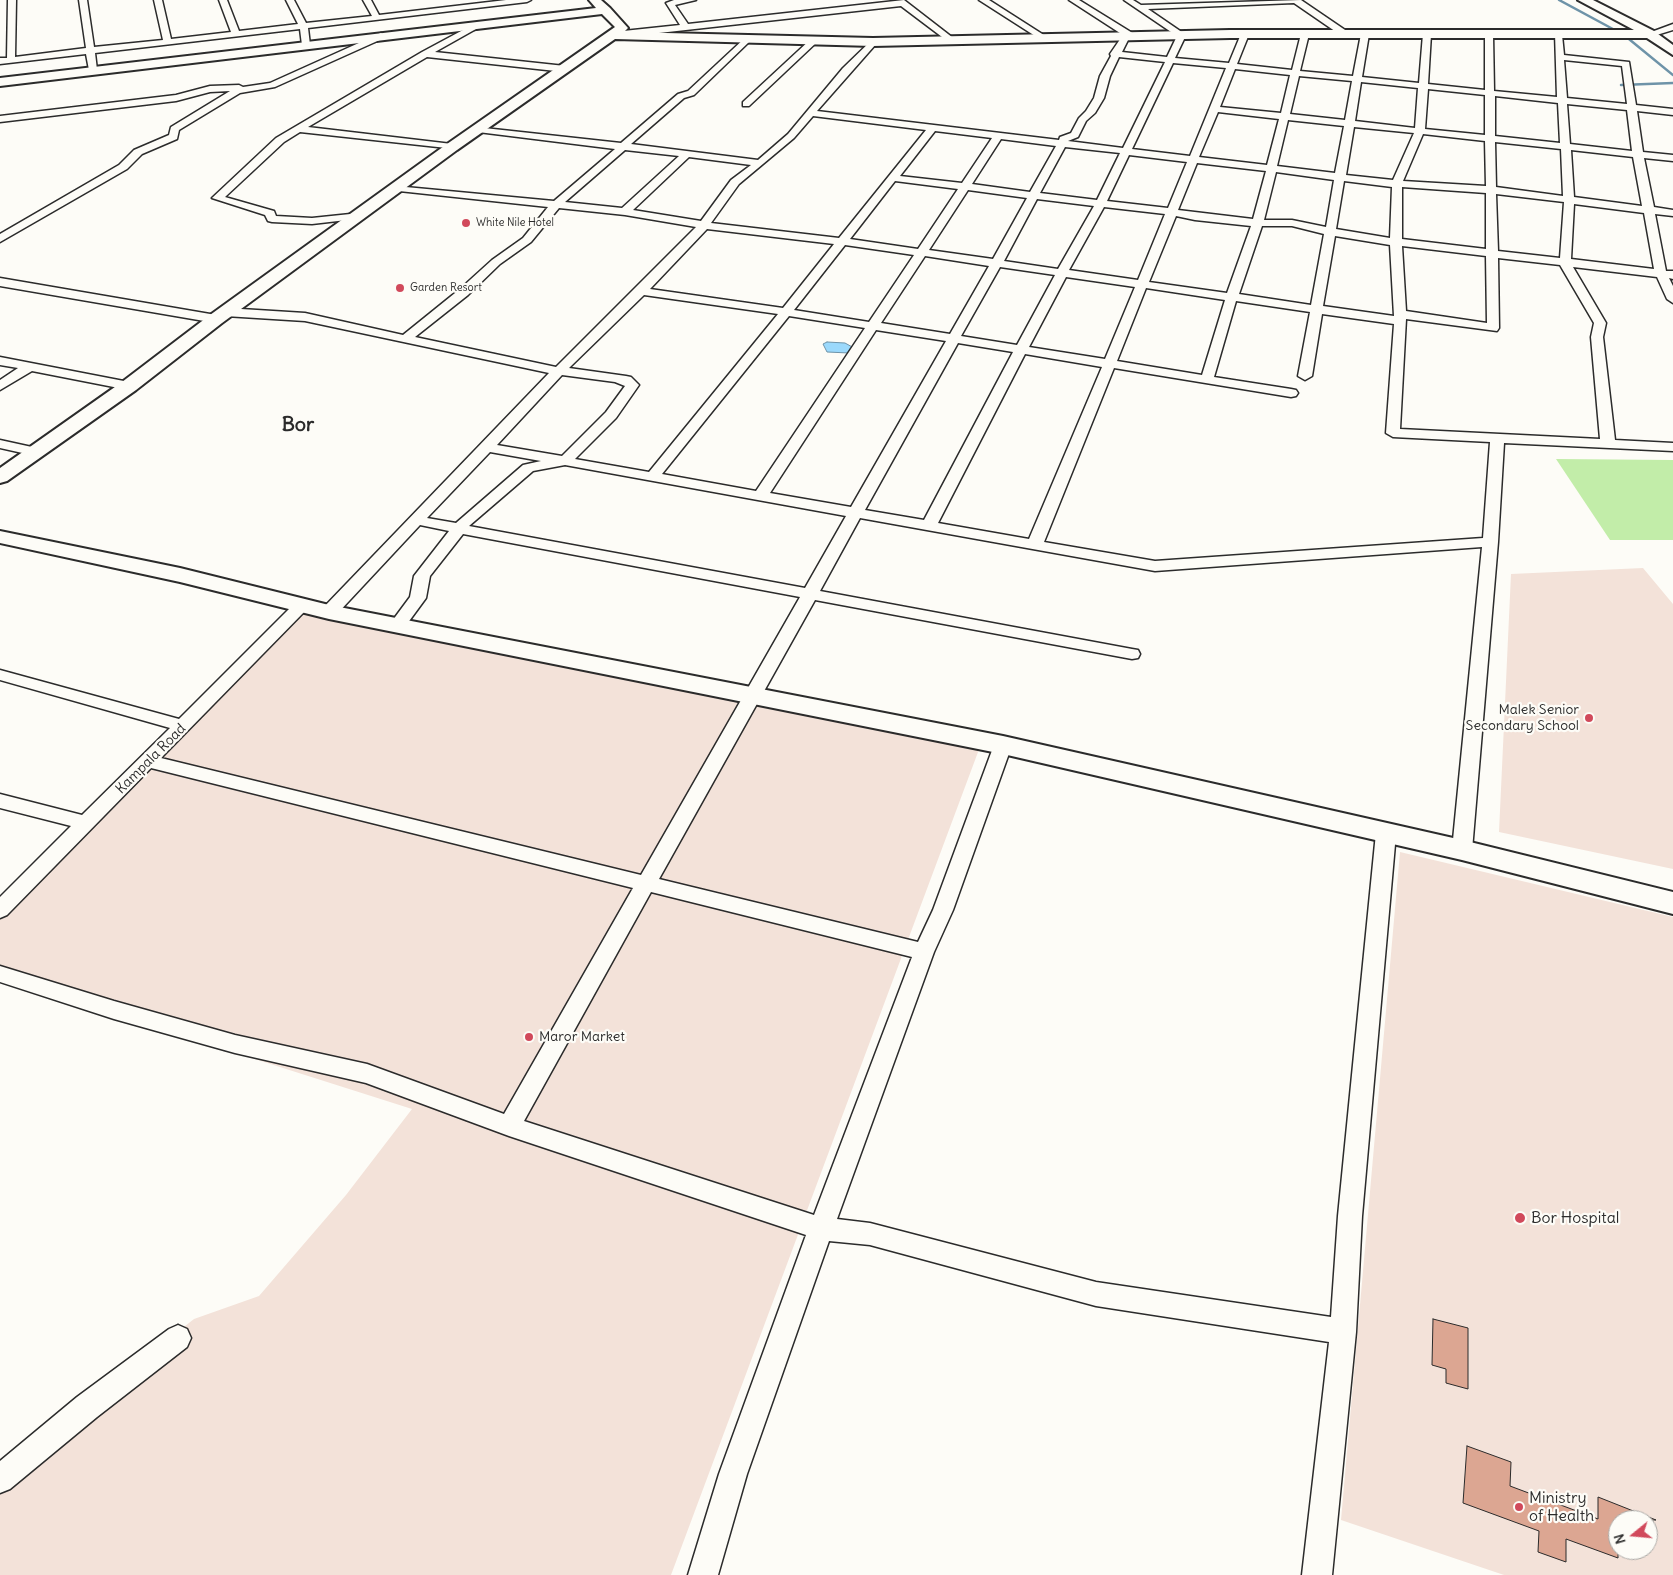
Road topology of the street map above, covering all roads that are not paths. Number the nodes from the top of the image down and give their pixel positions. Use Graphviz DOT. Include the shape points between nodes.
graph roads {
  1 [pos="12,0"];
  2 [pos="83,0"];
  3 [pos="158,0"];
  4 [pos="223,0"];
  5 [pos="290,0"];
  6 [pos="367,0"];
  7 [pos="434,0"];
  8 [pos="527,0"];
  9 [pos="692,0"];
  10 [pos="983,0"];
  11 [pos="1073,0"];
  12 [pos="1128,0"];
  13 [pos="1297,0"];
  14 [pos="1584,0"];
  15 [pos="510,1"];
  16 [pos="901,1"];
  17 [pos="600,5"];
  18 [pos="1140,7"];
  19 [pos="441,10"];
  20 [pos="378,18"];
  21 [pos="479,24"];
  22 [pos="304,27"];
  23 [pos="685,27"];
  24 [pos="1673,27"];
  25 [pos="236,34"];
  26 [pos="1245,34"];
  27 [pos="1305,34"];
  28 [pos="1345,34"];
  29 [pos="1365,34"];
  30 [pos="1427,34"];
  31 [pos="1650,34"];
  32 [pos="613,35"];
  33 [pos="1489,35"];
  34 [pos="1558,35"];
  35 [pos="381,36"];
  36 [pos="1128,36"];
  37 [pos="1182,36"];
  38 [pos="1046,39"];
  39 [pos="168,40"];
  40 [pos="746,40"];
  41 [pos="814,41"];
  42 [pos="953,41"];
  43 [pos="873,42"];
  44 [pos="306,45"];
  45 [pos="90,49"];
  46 [pos="1673,51"];
  47 [pos="424,54"];
  48 [pos="1114,54"];
  49 [pos="1560,57"];
  50 [pos="11,60"];
  51 [pos="1171,60"];
  52 [pos="0,61"];
  53 [pos="1232,66"];
  54 [pos="565,69"];
  55 [pos="93,70"];
  56 [pos="1296,72"];
  57 [pos="1357,78"];
  58 [pos="0,82"];
  59 [pos="272,85"];
  60 [pos="1424,85"];
  61 [pos="1491,92"];
  62 [pos="1562,100"];
  63 [pos="746,104"];
  64 [pos="1632,108"];
  65 [pos="1214,109"];
  66 [pos="1673,112"];
  67 [pos="812,113"];
  68 [pos="1286,117"];
  69 [pos="0,119"];
  70 [pos="1349,124"];
  71 [pos="933,127"];
  72 [pos="297,129"];
  73 [pos="478,129"];
  74 [pos="1420,131"];
  75 [pos="999,136"];
  76 [pos="1492,139"];
  77 [pos="1062,143"];
  78 [pos="623,146"];
  79 [pos="1565,147"];
  80 [pos="452,148"];
  81 [pos="1128,151"];
  82 [pos="687,154"];
  83 [pos="1638,155"];
  84 [pos="1194,158"];
  85 [pos="1673,158"];
  86 [pos="760,164"];
  87 [pos="1272,167"];
  88 [pos="1341,175"];
  89 [pos="893,178"];
  90 [pos="1397,184"];
  91 [pos="965,186"];
  92 [pos="399,188"];
  93 [pos="1492,190"];
  94 [pos="1033,194"];
  95 [pos="1569,201"];
  96 [pos="1101,203"];
  97 [pos="555,206"];
  98 [pos="1650,211"];
  99 [pos="625,212"];
  100 [pos="1172,212"];
  101 [pos="1673,214"];
  102 [pos="360,216"];
  103 [pos="1258,223"];
  104 [pos="704,225"];
  105 [pos="1331,232"];
  106 [pos="0,239"];
  107 [pos="842,241"];
  108 [pos="1396,242"];
  109 [pos="920,253"];
  110 [pos="1494,253"];
  111 [pos="1565,263"];
  112 [pos="996,264"];
  113 [pos="1061,274"];
  114 [pos="1667,274"];
  115 [pos="0,282"];
  116 [pos="1141,285"];
  117 [pos="641,291"];
  118 [pos="1231,298"];
  119 [pos="1673,299"];
  120 [pos="1316,310"];
  121 [pos="786,312"];
  122 [pos="220,316"];
  123 [pos="1399,318"];
  124 [pos="872,325"];
  125 [pos="954,338"];
  126 [pos="404,340"];
  127 [pos="1022,349"];
  128 [pos="0,360"];
  129 [pos="1109,364"];
  130 [pos="31,366"];
  131 [pos="558,372"];
  132 [pos="1306,376"];
  133 [pos="1207,379"];
  134 [pos="0,386"];
  135 [pos="129,386"];
  136 [pos="1291,393"];
  137 [pos="1497,438"];
  138 [pos="0,444"];
  139 [pos="1608,444"];
  140 [pos="486,447"];
  141 [pos="1673,448"];
  142 [pos="36,452"];
  143 [pos="565,461"];
  144 [pos="653,476"];
  145 [pos="0,477"];
  146 [pos="761,496"];
  147 [pos="854,512"];
  148 [pos="416,520"];
  149 [pos="928,525"];
  150 [pos="458,528"];
  151 [pos="0,537"];
  152 [pos="1490,542"];
  153 [pos="1035,544"];
  154 [pos="808,593"];
  155 [pos="301,606"];
  156 [pos="329,612"];
  157 [pos="398,624"];
  158 [pos="1132,654"];
  159 [pos="0,675"];
  160 [pos="750,697"];
  161 [pos="184,726"];
  162 [pos="1003,746"];
  163 [pos="148,761"];
  164 [pos="0,801"];
  165 [pos="86,823"];
  166 [pos="1386,832"];
  167 [pos="1462,850"];
  168 [pos="644,883"];
  169 [pos="1673,903"];
  170 [pos="0,910"];
  171 [pos="924,952"];
  172 [pos="0,974"];
  173 [pos="509,1126"];
  174 [pos="821,1229"];
  175 [pos="1343,1332"];
  176 [pos="178,1338"];
  177 [pos="0,1479"];
  178 [pos="702,1575"];
  179 [pos="1318,1575"];
  1 -- 50 [label="street"];
  2 -- 45 [label="street"];
  3 -- 39 [label="street"];
  4 -- 25 [label="street"];
  5 -- 22 [label="street"];
  6 -- 20 [label="street"];
  7 -- 19 [label="street"];
  8 -- 15 [label="street"];
  9 -- 23 [label="street" via="670,3"];
  10 -- 38 [label="street"];
  11 -- 36 [label="street"];
  12 -- 18 [label="street"];
  13 -- 18 [label="street"];
  13 -- 28 [label="street"];
  14 -- 31 [label="street"];
  15 -- 19 [label="street"];
  16 -- 23 [label="street"];
  16 -- 42 [label="street"];
  17 -- 21 [label="street"];
  17 -- 32 [label="street" via="622,28"];
  18 -- 37 [label="street"];
  19 -- 20 [label="street"];
  20 -- 22 [label="street"];
  21 -- 35 [label="street"];
  21 -- 47 [label="street"];
  22 -- 25 [label="street"];
  22 -- 44 [label="street"];
  23 -- 32 [label="street"];
  24 -- 31 [label="street"];
  25 -- 39 [label="street"];
  26 -- 27 [label="street"];
  26 -- 37 [label="street"];
  26 -- 53 [label="street"];
  27 -- 28 [label="street"];
  27 -- 56 [label="street"];
  28 -- 29 [label="street"];
  29 -- 30 [label="street"];
  29 -- 57 [label="street"];
  30 -- 33 [label="street"];
  30 -- 60 [label="street"];
  31 -- 34 [label="street"];
  31 -- 46 [label="street"];
  32 -- 40 [label="street"];
  32 -- 54 [label="street"];
  33 -- 34 [label="street"];
  33 -- 61 [label="street"];
  34 -- 49 [label="street"];
  35 -- 44 [label="street"];
  35 -- 59 [label="street"];
  36 -- 37 [label="street"];
  36 -- 38 [label="street"];
  36 -- 48 [label="street"];
  37 -- 51 [label="street"];
  38 -- 42 [label="street"];
  39 -- 45 [label="street"];
  40 -- 41 [label="street"];
  40 -- 78 [label="street" via="691,93 681,96"];
  41 -- 43 [label="street"];
  41 -- 63 [label="street"];
  42 -- 43 [label="street"];
  43 -- 67 [label="street"];
  44 -- 55 [label="street"];
  45 -- 50 [label="street"];
  45 -- 55 [label="street"];
  47 -- 54 [label="street"];
  47 -- 72 [label="street"];
  48 -- 51 [label="street"];
  48 -- 77 [label="street" via="1099,98 1075,135"];
  49 -- 62 [label="street"];
  49 -- 64 [label="street" via="1626,64"];
  50 -- 52 [label="street"];
  51 -- 53 [label="street"];
  51 -- 81 [label="street"];
  53 -- 56 [label="street"];
  53 -- 65 [label="street"];
  54 -- 73 [label="street"];
  55 -- 58 [label="street"];
  56 -- 57 [label="street"];
  56 -- 68 [label="street"];
  57 -- 60 [label="street"];
  57 -- 70 [label="street"];
  59 -- 69 [label="street" via="210,89 176,98"];
  59 -- 106 [label="street" via="237,90 174,129 174,137 138,152 123,167"];
  60 -- 61 [label="street"];
  60 -- 74 [label="street"];
  61 -- 62 [label="street"];
  61 -- 76 [label="street"];
  62 -- 64 [label="street"];
  62 -- 79 [label="street"];
  64 -- 66 [label="street"];
  64 -- 83 [label="street"];
  65 -- 68 [label="street"];
  65 -- 84 [label="street"];
  67 -- 71 [label="street"];
  67 -- 86 [label="street"];
  68 -- 70 [label="street"];
  68 -- 87 [label="street"];
  70 -- 74 [label="street"];
  70 -- 88 [label="street"];
  71 -- 75 [label="street"];
  71 -- 89 [label="street"];
  72 -- 80 [label="street"];
  72 -- 102 [label="street" via="280,140 217,198 270,213 272,219 312,221"];
  73 -- 78 [label="street"];
  73 -- 80 [label="street"];
  74 -- 76 [label="street"];
  74 -- 90 [label="street"];
  75 -- 77 [label="street"];
  75 -- 91 [label="street"];
  76 -- 79 [label="street"];
  76 -- 93 [label="street"];
  77 -- 81 [label="street"];
  77 -- 94 [label="street"];
  78 -- 82 [label="street"];
  78 -- 97 [label="street"];
  79 -- 83 [label="street"];
  79 -- 95 [label="street"];
  80 -- 92 [label="street"];
  81 -- 84 [label="street"];
  81 -- 96 [label="street"];
  82 -- 86 [label="street"];
  82 -- 99 [label="street"];
  83 -- 85 [label="street"];
  83 -- 98 [label="street"];
  84 -- 87 [label="street"];
  84 -- 100 [label="street"];
  86 -- 104 [label="street" via="728,189"];
  87 -- 88 [label="street"];
  87 -- 103 [label="street"];
  88 -- 90 [label="street"];
  88 -- 105 [label="street"];
  89 -- 91 [label="street"];
  89 -- 107 [label="street"];
  90 -- 93 [label="street"];
  90 -- 108 [label="street"];
  91 -- 94 [label="street"];
  91 -- 109 [label="street"];
  92 -- 97 [label="street"];
  92 -- 102 [label="street"];
  93 -- 95 [label="street"];
  93 -- 110 [label="street"];
  94 -- 96 [label="street"];
  94 -- 112 [label="street"];
  95 -- 98 [label="street"];
  95 -- 111 [label="street"];
  96 -- 100 [label="street"];
  96 -- 113 [label="street"];
  97 -- 99 [label="street"];
  97 -- 126 [label="street" via="527,240"];
  98 -- 101 [label="street"];
  98 -- 114 [label="street"];
  99 -- 104 [label="street"];
  100 -- 103 [label="street"];
  100 -- 116 [label="street"];
  102 -- 122 [label="street"];
  103 -- 105 [label="street" via="1292,223"];
  103 -- 118 [label="street"];
  104 -- 107 [label="street"];
  104 -- 117 [label="street"];
  105 -- 108 [label="street"];
  105 -- 120 [label="street"];
  107 -- 109 [label="street"];
  107 -- 121 [label="street"];
  108 -- 110 [label="street"];
  108 -- 123 [label="street"];
  109 -- 112 [label="street"];
  109 -- 124 [label="street"];
  110 -- 111 [label="street"];
  110 -- 123 [label="street" via="1493,328"];
  111 -- 114 [label="street"];
  111 -- 139 [label="street" via="1600,322 1596,337"];
  112 -- 113 [label="street"];
  112 -- 125 [label="street"];
  113 -- 116 [label="street"];
  113 -- 127 [label="street"];
  114 -- 119 [label="street"];
  115 -- 122 [label="street"];
  116 -- 118 [label="street"];
  116 -- 129 [label="street"];
  117 -- 121 [label="street"];
  117 -- 131 [label="street"];
  118 -- 120 [label="street"];
  118 -- 133 [label="street"];
  120 -- 123 [label="street"];
  120 -- 132 [label="street"];
  121 -- 124 [label="street"];
  121 -- 144 [label="street"];
  122 -- 126 [label="street" via="305,317"];
  122 -- 135 [label="street"];
  123 -- 137 [label="street" via="1393,433"];
  124 -- 125 [label="street"];
  124 -- 146 [label="street"];
  125 -- 127 [label="street"];
  125 -- 147 [label="street"];
  126 -- 131 [label="street"];
  127 -- 129 [label="street"];
  127 -- 149 [label="street"];
  128 -- 130 [label="street"];
  129 -- 133 [label="street"];
  129 -- 153 [label="street"];
  130 -- 134 [label="street"];
  130 -- 135 [label="street"];
  131 -- 140 [label="street"];
  131 -- 143 [label="street" via="615,378 632,385 611,415"];
  133 -- 136 [label="street"];
  135 -- 142 [label="street"];
  137 -- 139 [label="street"];
  137 -- 152 [label="street"];
  138 -- 142 [label="street"];
  139 -- 141 [label="street"];
  140 -- 143 [label="street"];
  140 -- 148 [label="street"];
  142 -- 145 [label="street"];
  143 -- 144 [label="street"];
  143 -- 150 [label="street" via="528,468"];
  144 -- 146 [label="street"];
  146 -- 147 [label="street"];
  147 -- 149 [label="street"];
  147 -- 154 [label="street"];
  148 -- 150 [label="street"];
  148 -- 156 [label="street"];
  149 -- 153 [label="street"];
  150 -- 154 [label="street"];
  150 -- 157 [label="street" via="422,576 418,598"];
  151 -- 155 [label="street" via="180,575"];
  152 -- 153 [label="street" via="1155,566"];
  152 -- 167 [label="street"];
  154 -- 158 [label="street"];
  154 -- 160 [label="street"];
  155 -- 156 [label="street"];
  155 -- 161 [label="street, Kampala Road"];
  156 -- 157 [label="street"];
  157 -- 160 [label="street"];
  159 -- 161 [label="street"];
  160 -- 162 [label="street"];
  160 -- 168 [label="street"];
  161 -- 163 [label="street, Kampala Road"];
  162 -- 166 [label="street"];
  162 -- 171 [label="street" via="943,910"];
  163 -- 165 [label="street, Kampala Road"];
  163 -- 168 [label="street"];
  164 -- 165 [label="street"];
  165 -- 170 [label="street, Kampala Road"];
  166 -- 167 [label="street"];
  166 -- 175 [label="street" via="1350,1216"];
  167 -- 169 [label="street"];
  168 -- 171 [label="street"];
  168 -- 173 [label="street"];
  171 -- 174 [label="street"];
  172 -- 173 [label="street" via="234,1044 367,1074"];
  173 -- 174 [label="street"];
  174 -- 175 [label="street" via="870,1234 1096,1294"];
  174 -- 178 [label="street" via="733,1474"];
  175 -- 179 [label="street"];
  176 -- 177 [label="street"];
}
